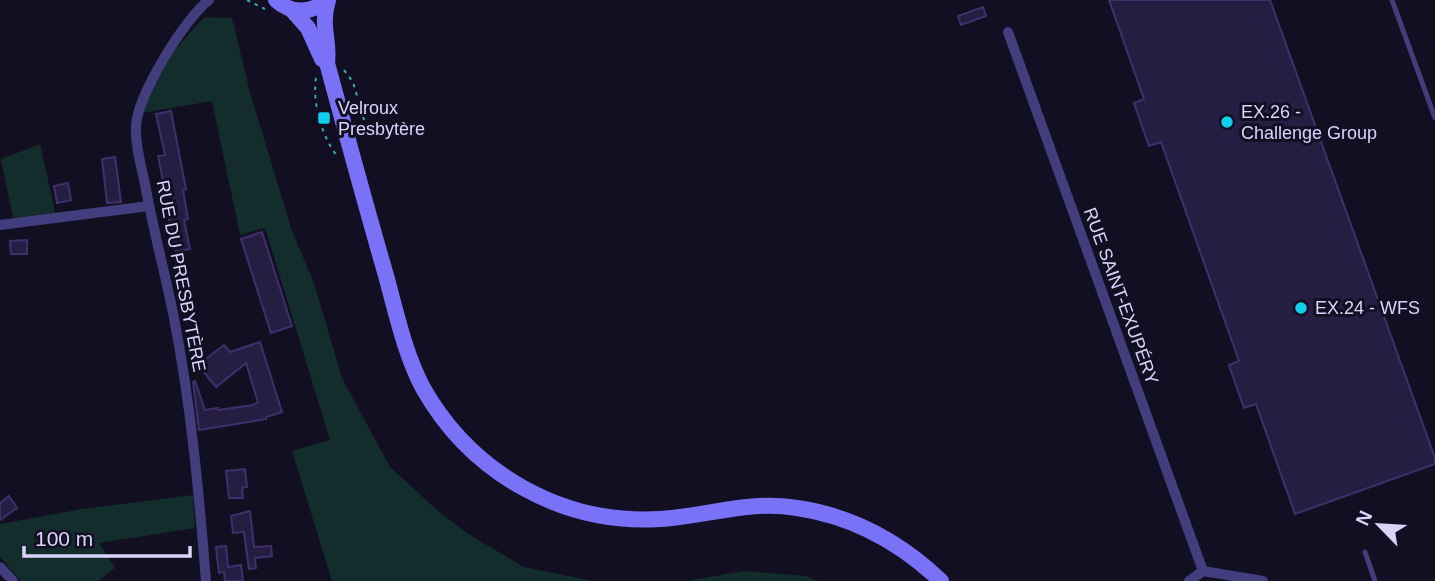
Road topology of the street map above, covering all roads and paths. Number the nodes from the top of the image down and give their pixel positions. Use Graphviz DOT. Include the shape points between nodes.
graph roads {
  1 [pos="209,0"];
  2 [pos="247,0"];
  3 [pos="328,0"];
  4 [pos="1392,0"];
  5 [pos="273,6"];
  6 [pos="292,10"];
  7 [pos="1008,32"];
  8 [pos="327,66"];
  9 [pos="1435,118"];
  10 [pos="367,130"];
  11 [pos="341,163"];
  12 [pos="149,206"];
  13 [pos="0,225"];
  14 [pos="1365,552"];
  15 [pos="0,566"];
  16 [pos="1203,571"];
  17 [pos="13,581"];
  18 [pos="206,581"];
  19 [pos="941,581"];
  20 [pos="1189,581"];
  21 [pos="1263,581"];
  22 [pos="1375,581"];
  1 -- 12 [label="street, RUE DU PRESBYTÈRE" via="191,18 138,109 137,142"];
  2 -- 5 [label="path"];
  3 -- 6 [label="street" via="311,10"];
  3 -- 8 [label="street" via="323,22"];
  4 -- 9 [label="lane"];
  5 -- 6 [label="street"];
  6 -- 8 [label="street"];
  7 -- 16 [label="street, RUE SAINT-EXUPÉRY"];
  8 -- 10 [label="path" via="352,82"];
  8 -- 11 [label="path" via="314,93 327,141"];
  8 -- 19 [label="street" via="407,350 445,421 487,465 548,500 613,517 661,519 752,505 829,514 888,539"];
  12 -- 13 [label="street"];
  12 -- 18 [label="street, RUE DU PRESBYTÈRE" via="191,423"];
  14 -- 22 [label="lane"];
  15 -- 17 [label="street"];
  16 -- 20 [label="street"];
  16 -- 21 [label="street"];
}
